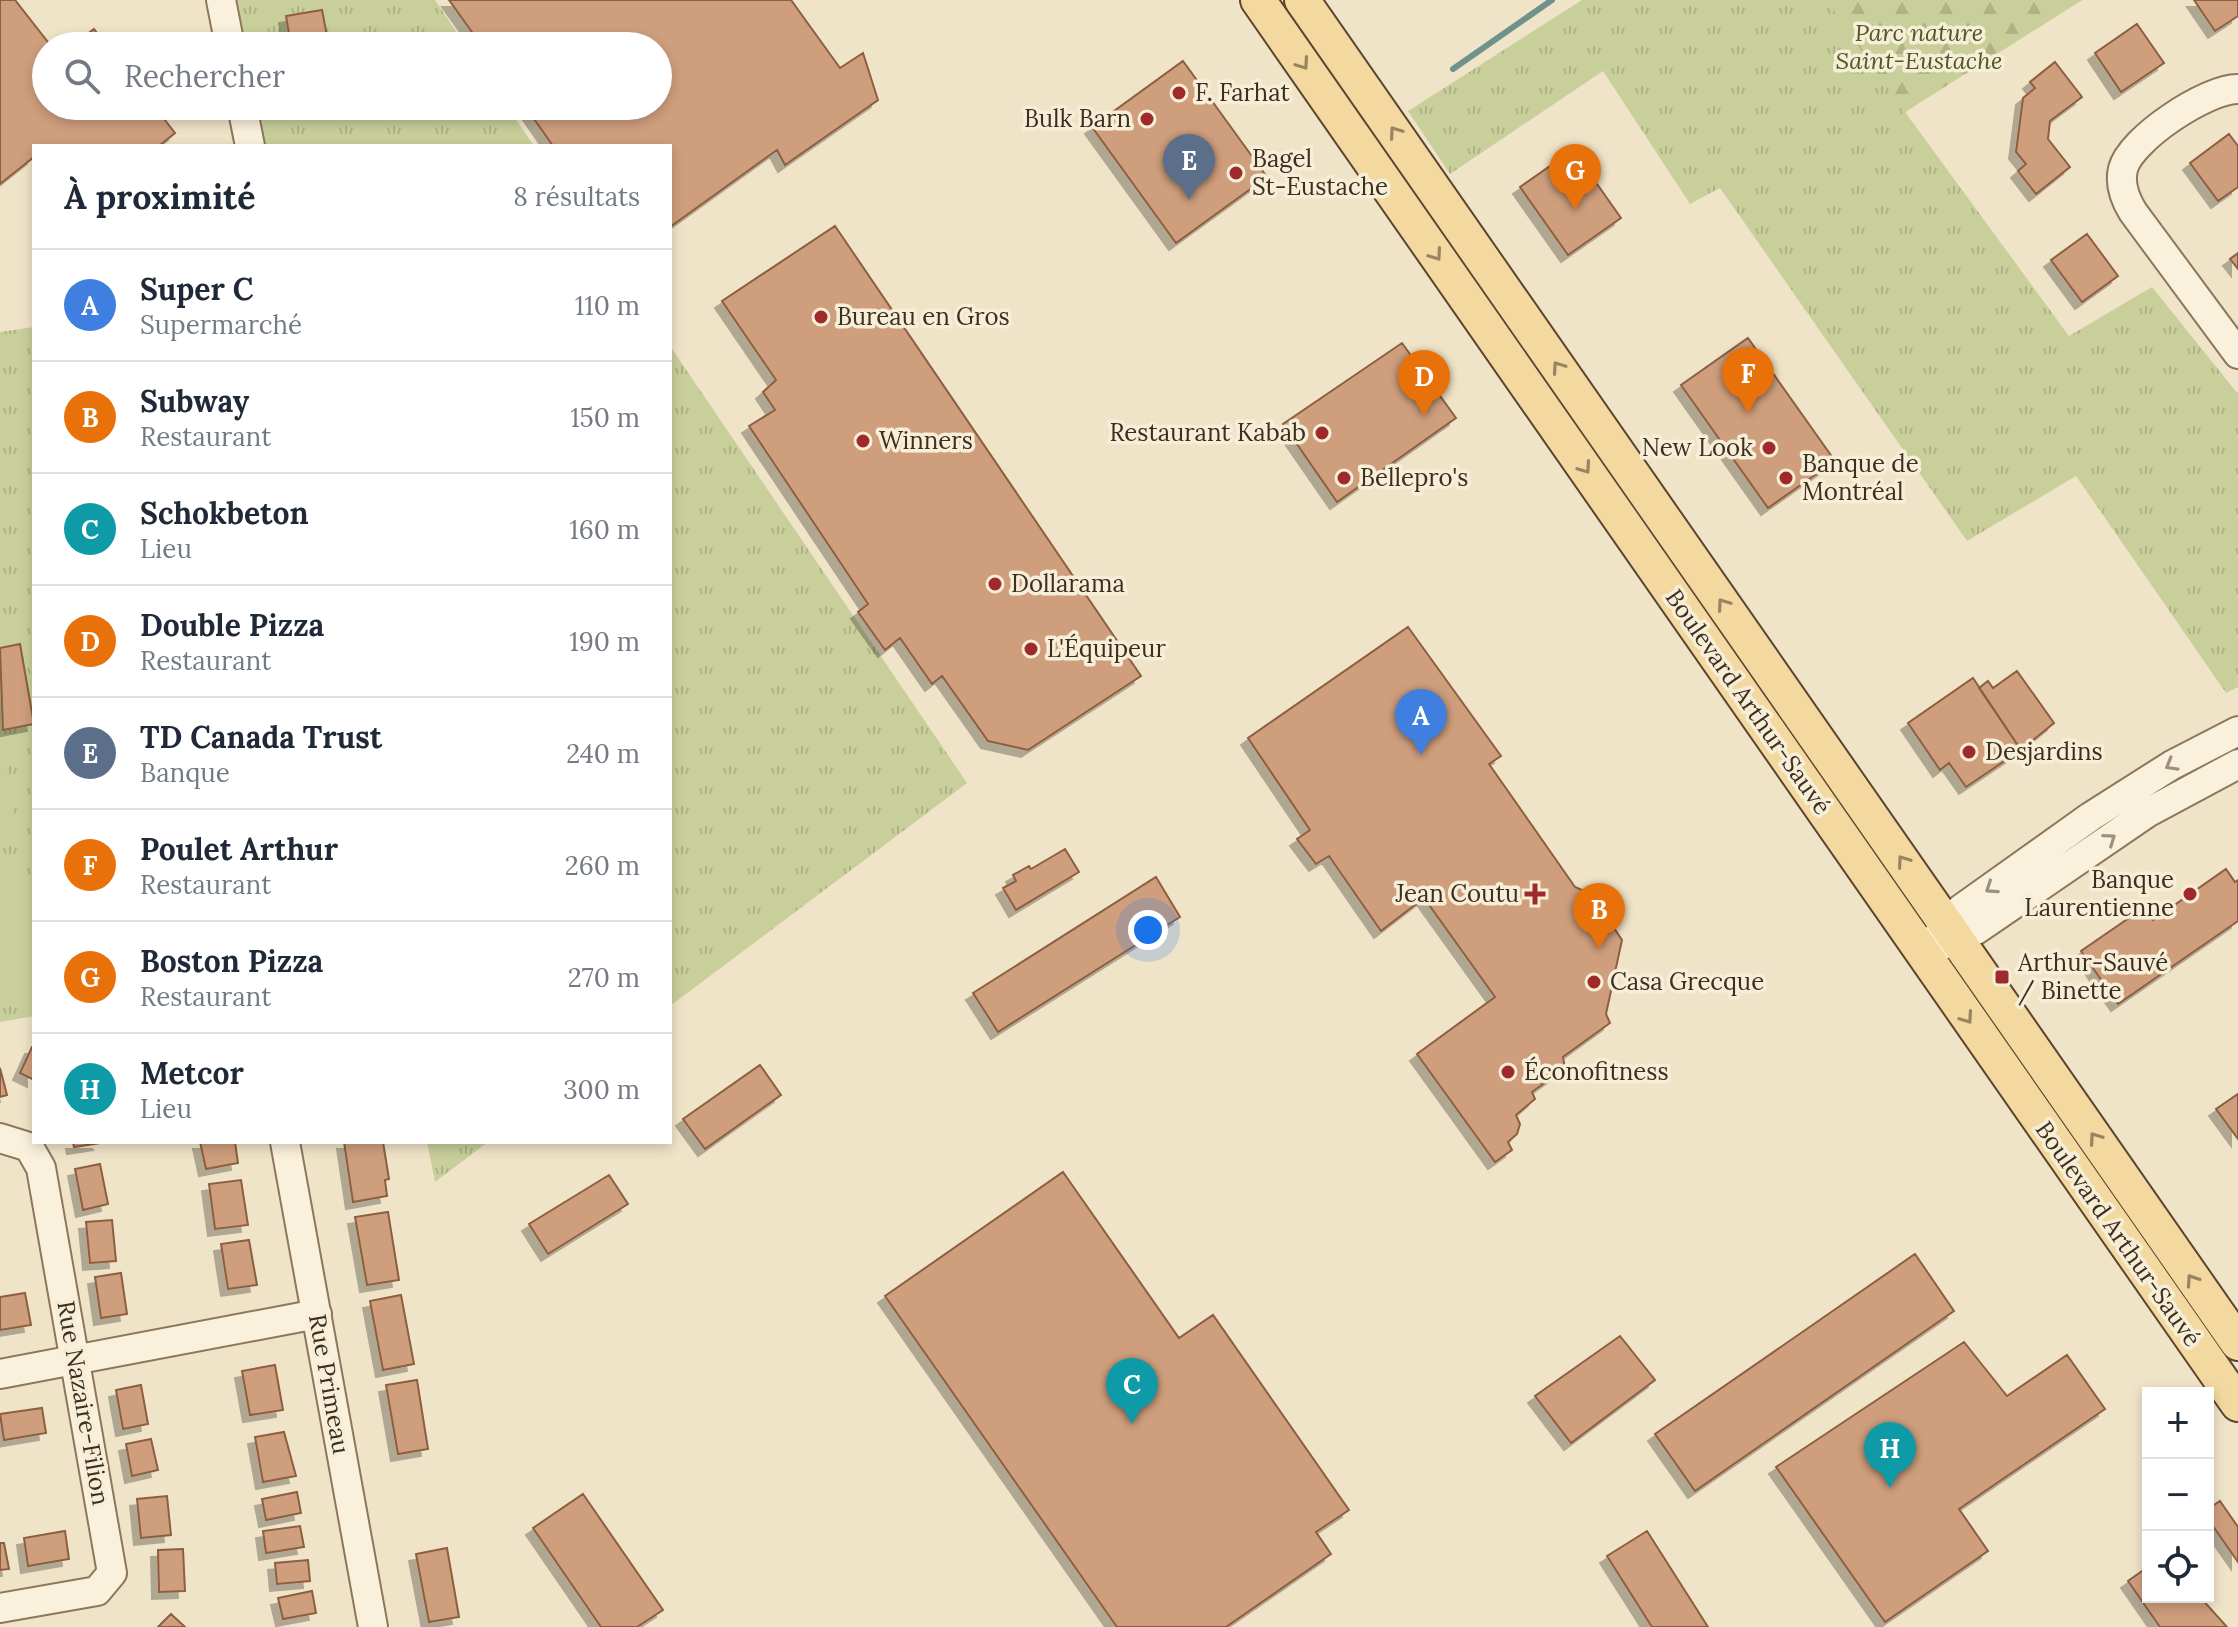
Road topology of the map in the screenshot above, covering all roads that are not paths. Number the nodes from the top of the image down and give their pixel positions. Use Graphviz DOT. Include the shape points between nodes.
graph roads {
  1 [pos="221,0"];
  2 [pos="1258,0"];
  3 [pos="1302,0"];
  4 [pos="227,32"];
  5 [pos="2238,89"];
  6 [pos="245,120"];
  7 [pos="250,144"];
  8 [pos="2238,354"];
  9 [pos="2238,731"];
  10 [pos="2238,764"];
  11 [pos="1960,926"];
  12 [pos="1922,954"];
  13 [pos="0,1138"];
  14 [pos="285,1144"];
  15 [pos="317,1314"];
  16 [pos="2238,1343"];
  17 [pos="75,1360"];
  18 [pos="0,1374"];
  19 [pos="2238,1404"];
  20 [pos="0,1608"];
  21 [pos="373,1627"];
  1 -- 4 [label="street"];
  2 -- 12 [label="main road, Boulevard Arthur-Sauvé, one-way"];
  11 -- 3 [label="main road, Boulevard Arthur-Sauvé, one-way"];
  5 -- 8 [label="street" via="2213,94 2144,139 2130,153 2122,178 2133,212"];
  6 -- 7 [label="street"];
  9 -- 11 [label="street, one-way" via="2108,805"];
  11 -- 10 [label="street, one-way"];
  11 -- 12 [label="street"];
  16 -- 11 [label="main road, Boulevard Arthur-Sauvé, one-way"];
  12 -- 19 [label="main road, Boulevard Arthur-Sauvé, one-way"];
  13 -- 17 [label="street, Rue Nazaire-Filion" via="29,1147 41,1168"];
  14 -- 15 [label="street, Rue Primeau"];
  15 -- 17 [label="street"];
  15 -- 21 [label="street, Rue Primeau"];
  17 -- 18 [label="street"];
  17 -- 20 [label="street, Rue Nazaire-Filion" via="112,1573 97,1591"];
}
